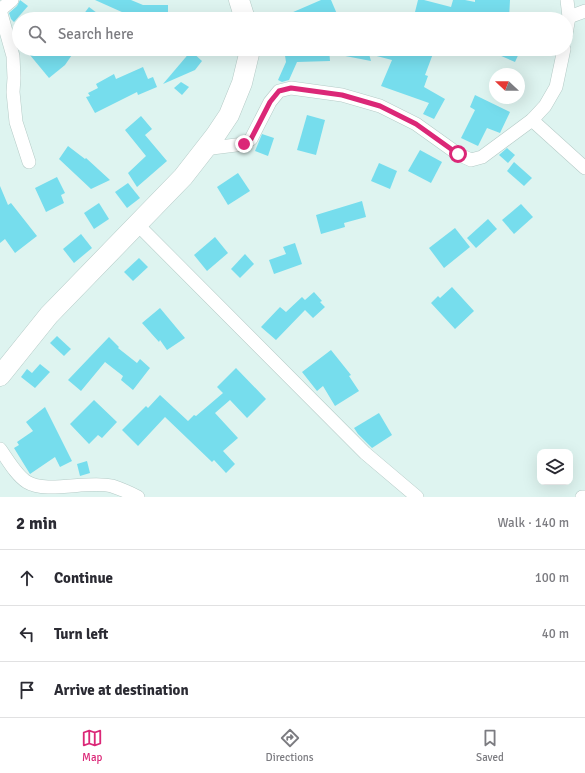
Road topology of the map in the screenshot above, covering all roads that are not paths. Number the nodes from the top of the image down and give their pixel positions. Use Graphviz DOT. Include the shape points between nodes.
graph roads {
  1 [pos="12,0"];
  2 [pos="567,0"];
  3 [pos="0,10"];
  4 [pos="585,11"];
  5 [pos="568,12"];
  6 [pos="573,15"];
  7 [pos="12,52"];
  8 [pos="13,56"];
  9 [pos="249,56"];
  10 [pos="563,56"];
  11 [pos="532,120"];
  12 [pos="204,149"];
  13 [pos="29,162"];
  14 [pos="585,168"];
  15 [pos="137,224"];
  16 [pos="0,376"];
  17 [pos="0,449"];
  18 [pos="414,496"];
  19 [pos="138,497"];
  1 -- 3 [label="street"];
  2 -- 5 [label="street"];
  3 -- 7 [label="street"];
  4 -- 6 [label="street"];
  8 -- 13 [label="street" via="16,122"];
  9 -- 12 [label="main road" via="242,83 229,115"];
  10 -- 11 [label="street" via="556,87 545,106"];
  11 -- 12 [label="street" via="482,157 471,160 458,154 416,124 380,106 342,95 291,88 279,91 270,102 251,139 244,144"];
  11 -- 14 [label="street"];
  12 -- 15 [label="main road" via="183,177"];
  15 -- 16 [label="main road" via="49,315"];
  15 -- 18 [label="street" via="365,453"];
  17 -- 19 [label="street" via="17,473 28,482 41,487 112,486"];
}
